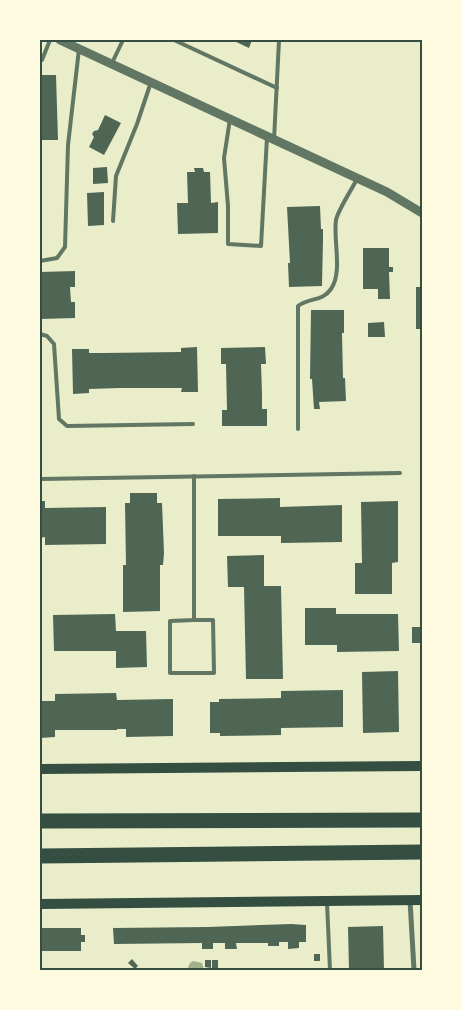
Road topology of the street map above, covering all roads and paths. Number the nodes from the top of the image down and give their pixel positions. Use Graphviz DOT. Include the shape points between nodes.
graph roads {
  1 [pos="50,40"];
  2 [pos="60,40"];
  3 [pos="123,40"];
  4 [pos="174,40"];
  5 [pos="279,40"];
  6 [pos="79,49"];
  7 [pos="40,60"];
  8 [pos="112,64"];
  9 [pos="151,82"];
  10 [pos="277,88"];
  11 [pos="230,119"];
  12 [pos="271,138"];
  13 [pos="357,179"];
  14 [pos="422,213"];
  15 [pos="113,221"];
  16 [pos="40,262"];
  17 [pos="40,334"];
  18 [pos="193,424"];
  19 [pos="298,429"];
  20 [pos="400,473"];
  21 [pos="194,476"];
  22 [pos="40,479"];
  23 [pos="194,620"];
  24 [pos="422,766"];
  25 [pos="40,768"];
  26 [pos="422,815"];
  27 [pos="343,820"];
  28 [pos="422,820"];
  29 [pos="40,821"];
  30 [pos="422,852"];
  31 [pos="40,856"];
  32 [pos="326,900"];
  33 [pos="410,900"];
  34 [pos="422,900"];
  35 [pos="40,904"];
  36 [pos="330,970"];
  37 [pos="414,970"];
  1 -- 7 [label="lane"];
  2 -- 6 [label="street"];
  3 -- 8 [label="lane"];
  4 -- 10 [label="lane"];
  5 -- 10 [label="lane"];
  6 -- 8 [label="street"];
  6 -- 16 [label="lane" via="68,145 65,247 57,258"];
  8 -- 9 [label="street"];
  9 -- 11 [label="street"];
  9 -- 15 [label="lane" via="116,176"];
  10 -- 12 [label="lane"];
  11 -- 12 [label="street"];
  11 -- 12 [label="lane" via="224,158 228,244 261,246"];
  12 -- 13 [label="street"];
  13 -- 14 [label="street"];
  13 -- 19 [label="lane" via="336,219 336,279 331,290 321,299 306,300 298,306"];
  17 -- 18 [label="lane" via="54,344 59,419 67,426"];
  20 -- 21 [label="lane"];
  21 -- 22 [label="lane"];
  21 -- 23 [label="lane"];
  23 -- 23 [label="lane" via="170,621 170,673 214,673 213,620"];
  24 -- 25 [label="main road"];
  26 -- 27 [label="highway"];
  27 -- 28 [label="highway"];
  27 -- 29 [label="highway"];
  30 -- 31 [label="highway"];
  32 -- 33 [label="main road"];
  32 -- 35 [label="main road"];
  32 -- 36 [label="lane"];
  33 -- 34 [label="main road"];
  33 -- 37 [label="street"];
}
